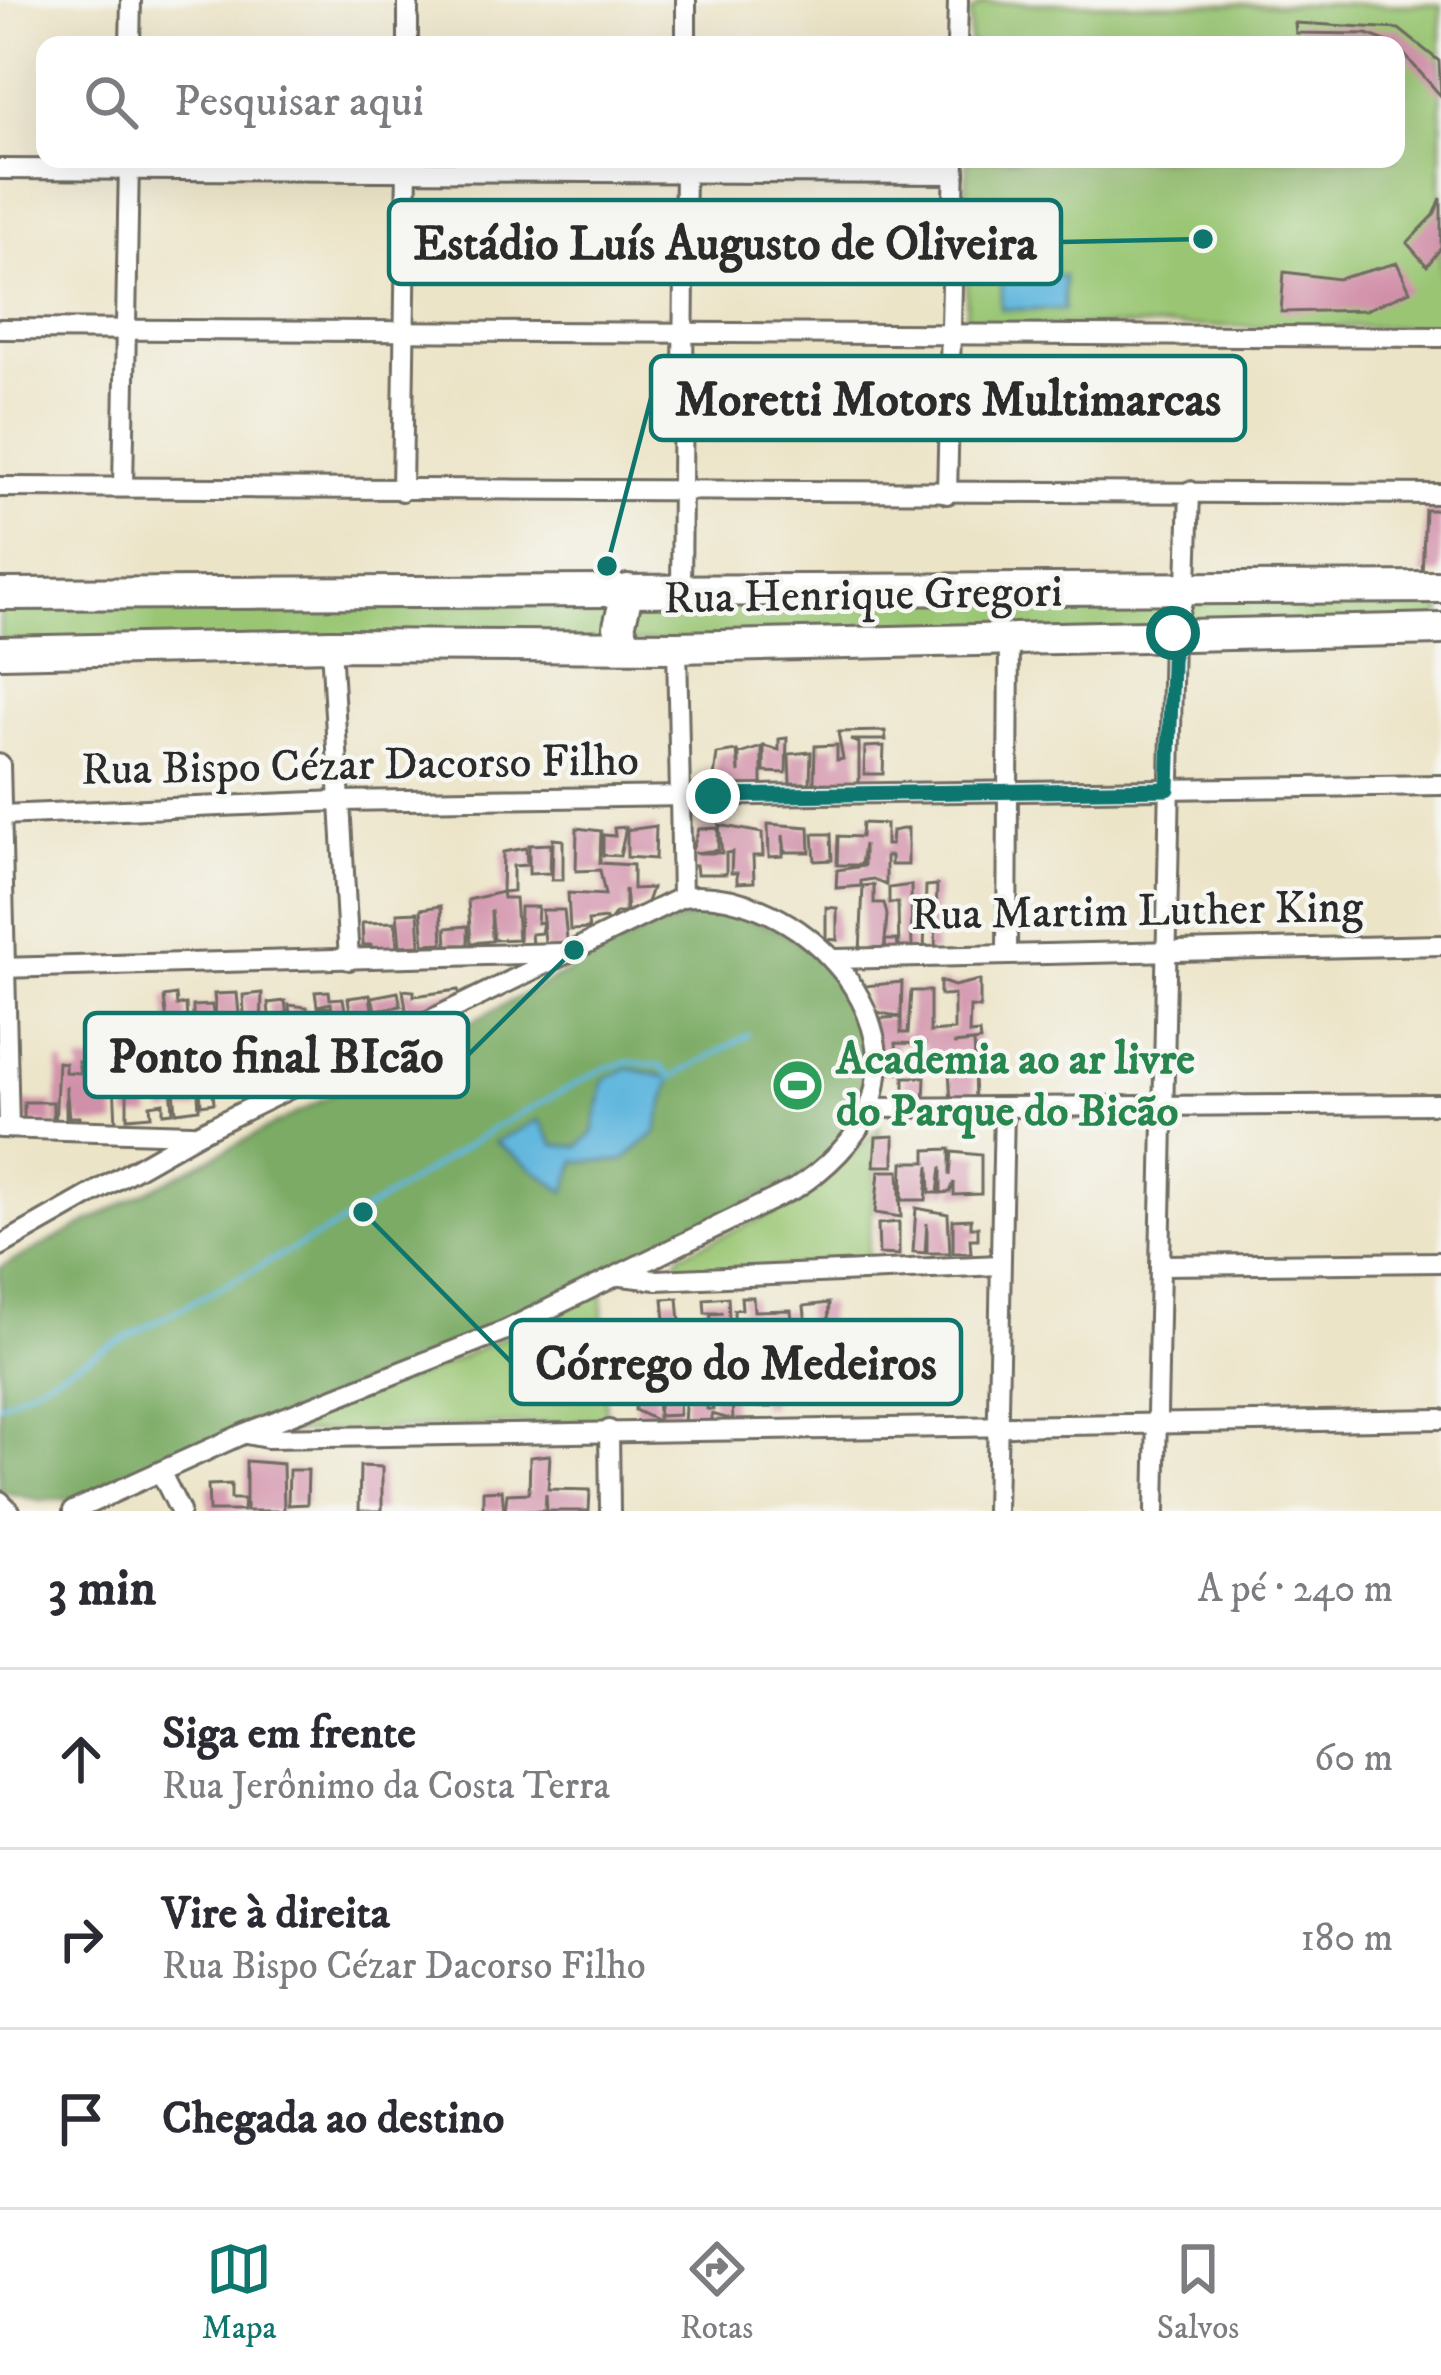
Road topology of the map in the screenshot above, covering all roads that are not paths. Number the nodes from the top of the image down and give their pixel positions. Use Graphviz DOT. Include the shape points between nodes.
graph roads {
  1 [pos="130,0"];
  2 [pos="408,0"];
  3 [pos="686,0"];
  4 [pos="958,0"];
  5 [pos="130,36"];
  6 [pos="408,36"];
  7 [pos="686,36"];
  8 [pos="957,36"];
  9 [pos="43,168"];
  10 [pos="129,168"];
  11 [pos="407,168"];
  12 [pos="685,168"];
  13 [pos="955,168"];
  14 [pos="0,170"];
  15 [pos="0,328"];
  16 [pos="126,330"];
  17 [pos="683,332"];
  18 [pos="404,333"];
  19 [pos="950,333"];
  20 [pos="1441,337"];
  21 [pos="0,487"];
  22 [pos="124,488"];
  23 [pos="402,491"];
  24 [pos="1190,491"];
  25 [pos="682,493"];
  26 [pos="947,494"];
  27 [pos="1441,494"];
  28 [pos="1186,584"];
  29 [pos="1441,586"];
  30 [pos="628,590"];
  31 [pos="681,590"];
  32 [pos="734,591"];
  33 [pos="0,594"];
  34 [pos="1441,629"];
  35 [pos="1173,633"];
  36 [pos="1010,637"];
  37 [pos="744,644"];
  38 [pos="331,645"];
  39 [pos="626,646"];
  40 [pos="677,647"];
  41 [pos="0,652"];
  42 [pos="0,764"];
  43 [pos="1441,785"];
  44 [pos="1168,789"];
  45 [pos="1009,794"];
  46 [pos="677,798"];
  47 [pos="340,801"];
  48 [pos="2,815"];
  49 [pos="682,897"];
  50 [pos="1441,944"];
  51 [pos="1165,949"];
  52 [pos="566,952"];
  53 [pos="1007,952"];
  54 [pos="835,959"];
  55 [pos="349,960"];
  56 [pos="2,968"];
  57 [pos="1441,1104"];
  58 [pos="1163,1106"];
  59 [pos="1004,1107"];
  60 [pos="869,1108"];
  61 [pos="4,1128"];
  62 [pos="197,1134"];
  63 [pos="0,1246"];
  64 [pos="1441,1262"];
  65 [pos="1162,1264"];
  66 [pos="1000,1265"];
  67 [pos="621,1276"];
  68 [pos="1441,1419"];
  69 [pos="996,1426"];
  70 [pos="1156,1426"];
  71 [pos="609,1430"];
  72 [pos="245,1433"];
  73 [pos="161,1473"];
  74 [pos="0,1501"];
  75 [pos="10,1511"];
  76 [pos="74,1511"];
  77 [pos="180,1511"];
  78 [pos="610,1511"];
  79 [pos="996,1511"];
  80 [pos="1155,1511"];
  1 -- 5 [label="street"];
  2 -- 6 [label="street"];
  3 -- 7 [label="street"];
  4 -- 8 [label="street"];
  9 -- 14 [label="street"];
  10 -- 16 [label="street"];
  11 -- 18 [label="street"];
  12 -- 17 [label="street"];
  13 -- 19 [label="street"];
  15 -- 16 [label="street"];
  16 -- 18 [label="street"];
  16 -- 22 [label="street"];
  17 -- 18 [label="street"];
  17 -- 19 [label="street"];
  17 -- 25 [label="street"];
  18 -- 23 [label="street"];
  19 -- 20 [label="street"];
  19 -- 26 [label="street"];
  21 -- 22 [label="street"];
  22 -- 23 [label="street"];
  23 -- 25 [label="street"];
  24 -- 26 [label="street"];
  24 -- 27 [label="street"];
  24 -- 28 [label="street"];
  25 -- 26 [label="street"];
  25 -- 31 [label="street"];
  28 -- 29 [label="main road, Rua Henrique Gregori"];
  28 -- 32 [label="main road, Rua Henrique Gregori"];
  28 -- 35 [label="street"];
  30 -- 31 [label="main road, Rua Henrique Gregori"];
  30 -- 33 [label="main road, Rua Henrique Gregori"];
  30 -- 39 [label="main road" via="619,626"];
  31 -- 32 [label="main road, Rua Henrique Gregori"];
  32 -- 37 [label="main road"];
  34 -- 35 [label="main road, Rua Henrique Gregori"];
  35 -- 36 [label="main road, Rua Henrique Gregori"];
  35 -- 44 [label="street"];
  36 -- 37 [label="main road, Rua Henrique Gregori"];
  36 -- 45 [label="street"];
  37 -- 40 [label="main road, Rua Henrique Gregori"];
  38 -- 39 [label="main road, Rua Henrique Gregori"];
  38 -- 41 [label="main road, Rua Henrique Gregori"];
  38 -- 47 [label="street"];
  39 -- 40 [label="main road, Rua Henrique Gregori"];
  40 -- 46 [label="street"];
  42 -- 48 [label="street"];
  43 -- 44 [label="street, Rua Bispo Cézar Dacorso Filho"];
  44 -- 45 [label="street, Rua Bispo Cézar Dacorso Filho"];
  44 -- 51 [label="street"];
  45 -- 46 [label="street, Rua Bispo Cézar Dacorso Filho"];
  45 -- 53 [label="street"];
  46 -- 47 [label="street, Rua Bispo Cézar Dacorso Filho"];
  46 -- 49 [label="street"];
  47 -- 48 [label="street, Rua Bispo Cézar Dacorso Filho"];
  47 -- 55 [label="street"];
  48 -- 56 [label="street"];
  49 -- 52 [label="street"];
  49 -- 54 [label="street" via="769,913"];
  50 -- 51 [label="street, Rua Martim Luther King"];
  51 -- 53 [label="street, Rua Martim Luther King"];
  51 -- 58 [label="street"];
  52 -- 55 [label="street"];
  52 -- 62 [label="street"];
  53 -- 54 [label="street, Rua Martim Luther King"];
  54 -- 60 [label="street" via="852,976 874,1054"];
  55 -- 56 [label="street"];
  56 -- 61 [label="street"];
  57 -- 58 [label="street"];
  58 -- 59 [label="street"];
  58 -- 65 [label="street"];
  59 -- 60 [label="street"];
  59 -- 66 [label="street"];
  60 -- 67 [label="street" via="817,1174"];
  61 -- 62 [label="street"];
  62 -- 63 [label="street"];
  64 -- 65 [label="street"];
  65 -- 70 [label="street"];
  66 -- 67 [label="street"];
  66 -- 69 [label="street"];
  67 -- 72 [label="street"];
  68 -- 70 [label="street"];
  69 -- 70 [label="street"];
  69 -- 71 [label="street"];
  69 -- 79 [label="street"];
  70 -- 80 [label="street"];
  71 -- 72 [label="street"];
  71 -- 78 [label="street"];
  72 -- 73 [label="street"];
  73 -- 76 [label="street"];
  73 -- 77 [label="street"];
  74 -- 75 [label="street"];
}
